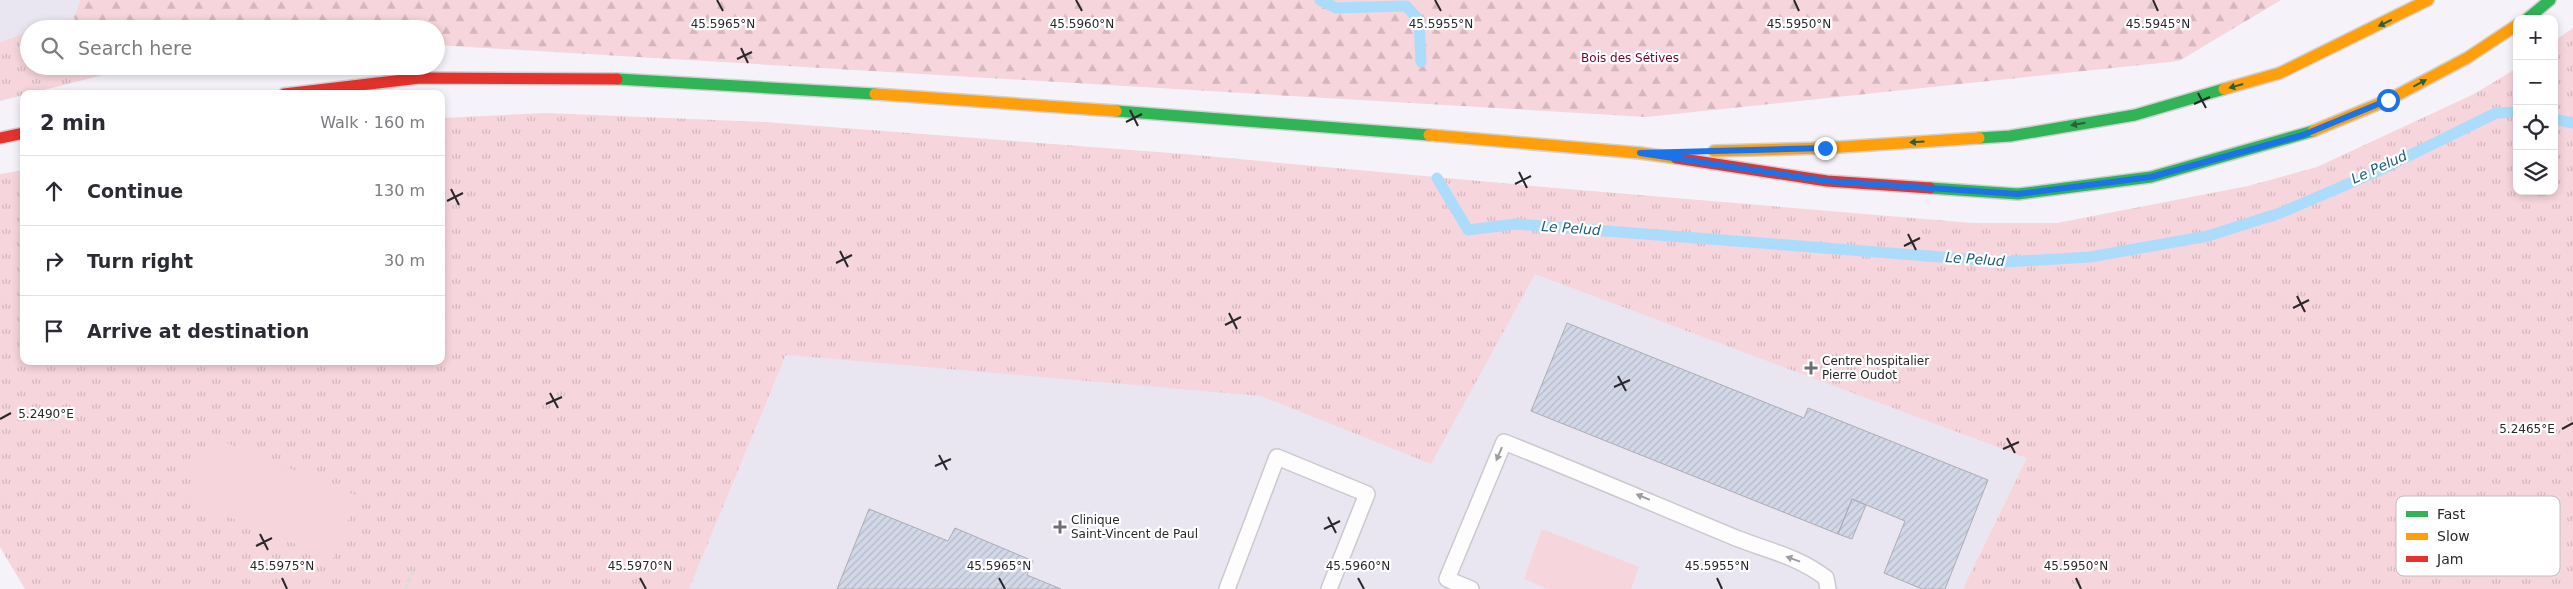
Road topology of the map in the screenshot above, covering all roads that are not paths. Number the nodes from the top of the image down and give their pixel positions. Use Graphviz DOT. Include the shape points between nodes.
graph roads {
  1 [pos="2428,0"];
  2 [pos="2550,0"];
  3 [pos="2532,15"];
  4 [pos="2513,28"];
  5 [pos="318,90"];
  6 [pos="20,134"];
  7 [pos="0,138"];
  8 [pos="1640,153"];
  9 [pos="1227,589"];
  10 [pos="1329,589"];
  11 [pos="1471,589"];
  12 [pos="1828,589"];
  1 -- 8 [label="main road, one-way" via="2280,73 2135,115 2010,136 1825,148"];
  2 -- 3 [label="main road"];
  8 -- 4 [label="main road, one-way" via="1827,181 2018,194 2151,177 2303,135 2388,100 2467,58"];
  5 -- 8 [label="main road" via="420,78 621,79 836,90 1297,123"];
  6 -- 7 [label="main road"];
  9 -- 10 [label="lane" via="1277,457 1367,494"];
  12 -- 11 [label="lane, one-way" via="1826,578 1807,564 1504,442 1447,579"];
}
